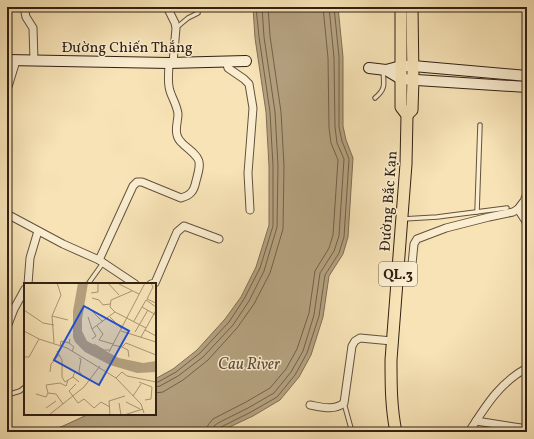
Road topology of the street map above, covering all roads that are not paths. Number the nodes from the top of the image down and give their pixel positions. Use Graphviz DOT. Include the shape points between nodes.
graph roads {
  1 [pos="24,7"];
  2 [pos="167,7"];
  3 [pos="401,7"];
  4 [pos="412,7"];
  5 [pos="198,12"];
  6 [pos="176,28"];
  7 [pos="12,60"];
  8 [pos="34,61"];
  9 [pos="226,61"];
  10 [pos="246,61"];
  11 [pos="171,63"];
  12 [pos="401,66"];
  13 [pos="413,66"];
  14 [pos="369,68"];
  15 [pos="385,70"];
  16 [pos="527,76"];
  17 [pos="401,79"];
  18 [pos="413,79"];
  19 [pos="527,87"];
  20 [pos="7,90"];
  21 [pos="375,98"];
  22 [pos="407,115"];
  23 [pos="480,125"];
  24 [pos="527,194"];
  25 [pos="507,208"];
  26 [pos="250,210"];
  27 [pos="518,210"];
  28 [pos="477,212"];
  29 [pos="7,215"];
  30 [pos="402,219"];
  31 [pos="527,223"];
  32 [pos="38,231"];
  33 [pos="219,239"];
  34 [pos="101,261"];
  35 [pos="397,277"];
  36 [pos="28,283"];
  37 [pos="89,283"];
  38 [pos="134,283"];
  39 [pos="154,283"];
  40 [pos="24,291"];
  41 [pos="7,327"];
  42 [pos="392,341"];
  43 [pos="527,368"];
  44 [pos="24,388"];
  45 [pos="7,395"];
  46 [pos="344,403"];
  47 [pos="310,405"];
  48 [pos="476,421"];
  49 [pos="527,430"];
  50 [pos="352,432"];
  51 [pos="396,432"];
  52 [pos="470,432"];
  1 -- 8 [label="street" via="26,17 33,28"];
  2 -- 6 [label="street"];
  3 -- 12 [label="highway, Đường Bắc Kạn / QL.3"];
  4 -- 13 [label="highway, Đường Bắc Kạn / QL.3"];
  5 -- 6 [label="lane"];
  6 -- 11 [label="street"];
  7 -- 8 [label="main road, Đường Chiến Thắng"];
  7 -- 20 [label="street"];
  8 -- 11 [label="main road, Đường Chiến Thắng"];
  9 -- 10 [label="main road, Đường Chiến Thắng"];
  9 -- 11 [label="main road, Đường Chiến Thắng"];
  9 -- 26 [label="street" via="228,68 249,84 253,108 248,173"];
  11 -- 34 [label="street" via="168,83 178,114 176,134 200,162 195,186 192,192 181,198 137,182"];
  12 -- 13 [label="main road"];
  12 -- 15 [label="main road"];
  12 -- 17 [label="highway, Đường Bắc Kạn / QL.3"];
  13 -- 16 [label="main road"];
  13 -- 18 [label="highway, Đường Bắc Kạn / QL.3"];
  14 -- 15 [label="main road"];
  15 -- 17 [label="main road"];
  15 -- 21 [label="lane" via="384,87"];
  17 -- 18 [label="main road"];
  17 -- 22 [label="highway, Đường Bắc Kạn / QL.3" via="401,107"];
  18 -- 19 [label="main road"];
  18 -- 22 [label="highway, Đường Bắc Kạn / QL.3" via="412,110"];
  22 -- 30 [label="highway, Đường Bắc Kạn / QL.3"];
  23 -- 28 [label="lane"];
  24 -- 27 [label="street"];
  25 -- 28 [label="lane"];
  27 -- 31 [label="street"];
  27 -- 35 [label="street" via="446,228 417,239 414,244 411,274"];
  28 -- 30 [label="lane"];
  29 -- 32 [label="street"];
  30 -- 35 [label="highway, Đường Bắc Kạn / QL.3"];
  32 -- 34 [label="street"];
  32 -- 36 [label="street" via="30,258"];
  33 -- 39 [label="street" via="184,226 176,232"];
  34 -- 37 [label="lane"];
  34 -- 38 [label="street"];
  35 -- 42 [label="highway, Đường Bắc Kạn / QL.3"];
  40 -- 41 [label="street"];
  42 -- 46 [label="street" via="360,338 355,341 352,346"];
  42 -- 51 [label="highway, Đường Bắc Kạn / QL.3" via="391,390"];
  43 -- 48 [label="street" via="506,382"];
  44 -- 45 [label="lane"];
  46 -- 47 [label="street" via="325,408"];
  46 -- 50 [label="lane"];
  48 -- 49 [label="street"];
  48 -- 52 [label="street"];
}
